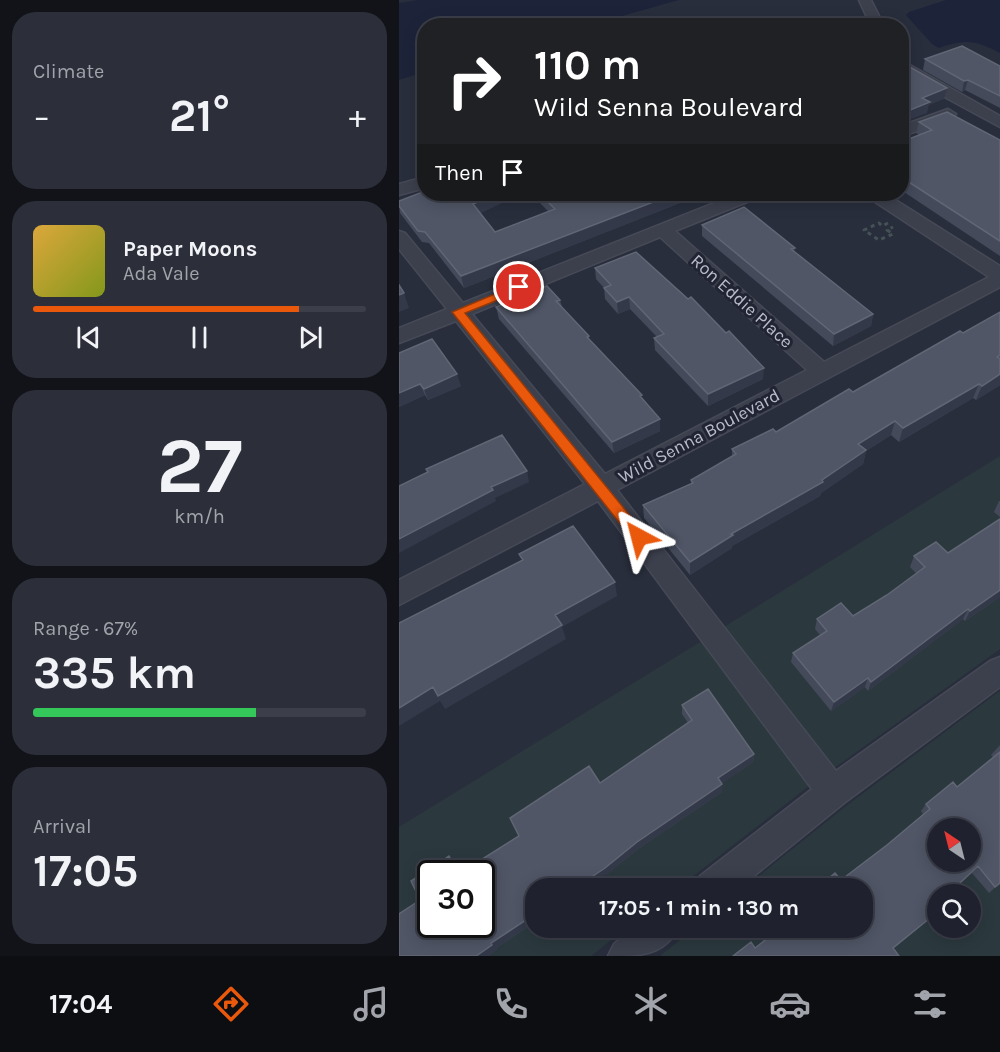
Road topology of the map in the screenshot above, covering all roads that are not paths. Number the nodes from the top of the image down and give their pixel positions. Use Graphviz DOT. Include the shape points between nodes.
graph roads {
  1 [pos="865,0"];
  2 [pos="874,18"];
  3 [pos="909,69"];
  4 [pos="969,105"];
  5 [pos="1000,122"];
  6 [pos="909,129"];
  7 [pos="417,184"];
  8 [pos="399,190"];
  9 [pos="733,201"];
  10 [pos="886,201"];
  11 [pos="662,229"];
  12 [pos="399,237"];
  13 [pos="1000,274"];
  14 [pos="1000,279"];
  15 [pos="458,312"];
  16 [pos="399,336"];
  17 [pos="822,372"];
  18 [pos="601,487"];
  19 [pos="399,593"];
  20 [pos="1000,670"];
  21 [pos="833,792"];
  22 [pos="725,878"];
  23 [pos="648,938"];
  24 [pos="626,956"];
  1 -- 2 [label="street"];
  3 -- 4 [label="street"];
  4 -- 5 [label="street"];
  4 -- 6 [label="street"];
  7 -- 8 [label="street"];
  9 -- 11 [label="street"];
  10 -- 13 [label="street"];
  11 -- 15 [label="street"];
  11 -- 17 [label="street, Ron Eddie Place"];
  12 -- 15 [label="street"];
  14 -- 17 [label="street, Wild Senna Boulevard"];
  15 -- 16 [label="street"];
  15 -- 18 [label="street"];
  17 -- 18 [label="street, Wild Senna Boulevard"];
  18 -- 19 [label="street, Wild Senna Boulevard"];
  18 -- 21 [label="street"];
  20 -- 21 [label="street"];
  21 -- 22 [label="street"];
  23 -- 24 [label="street"];
}
